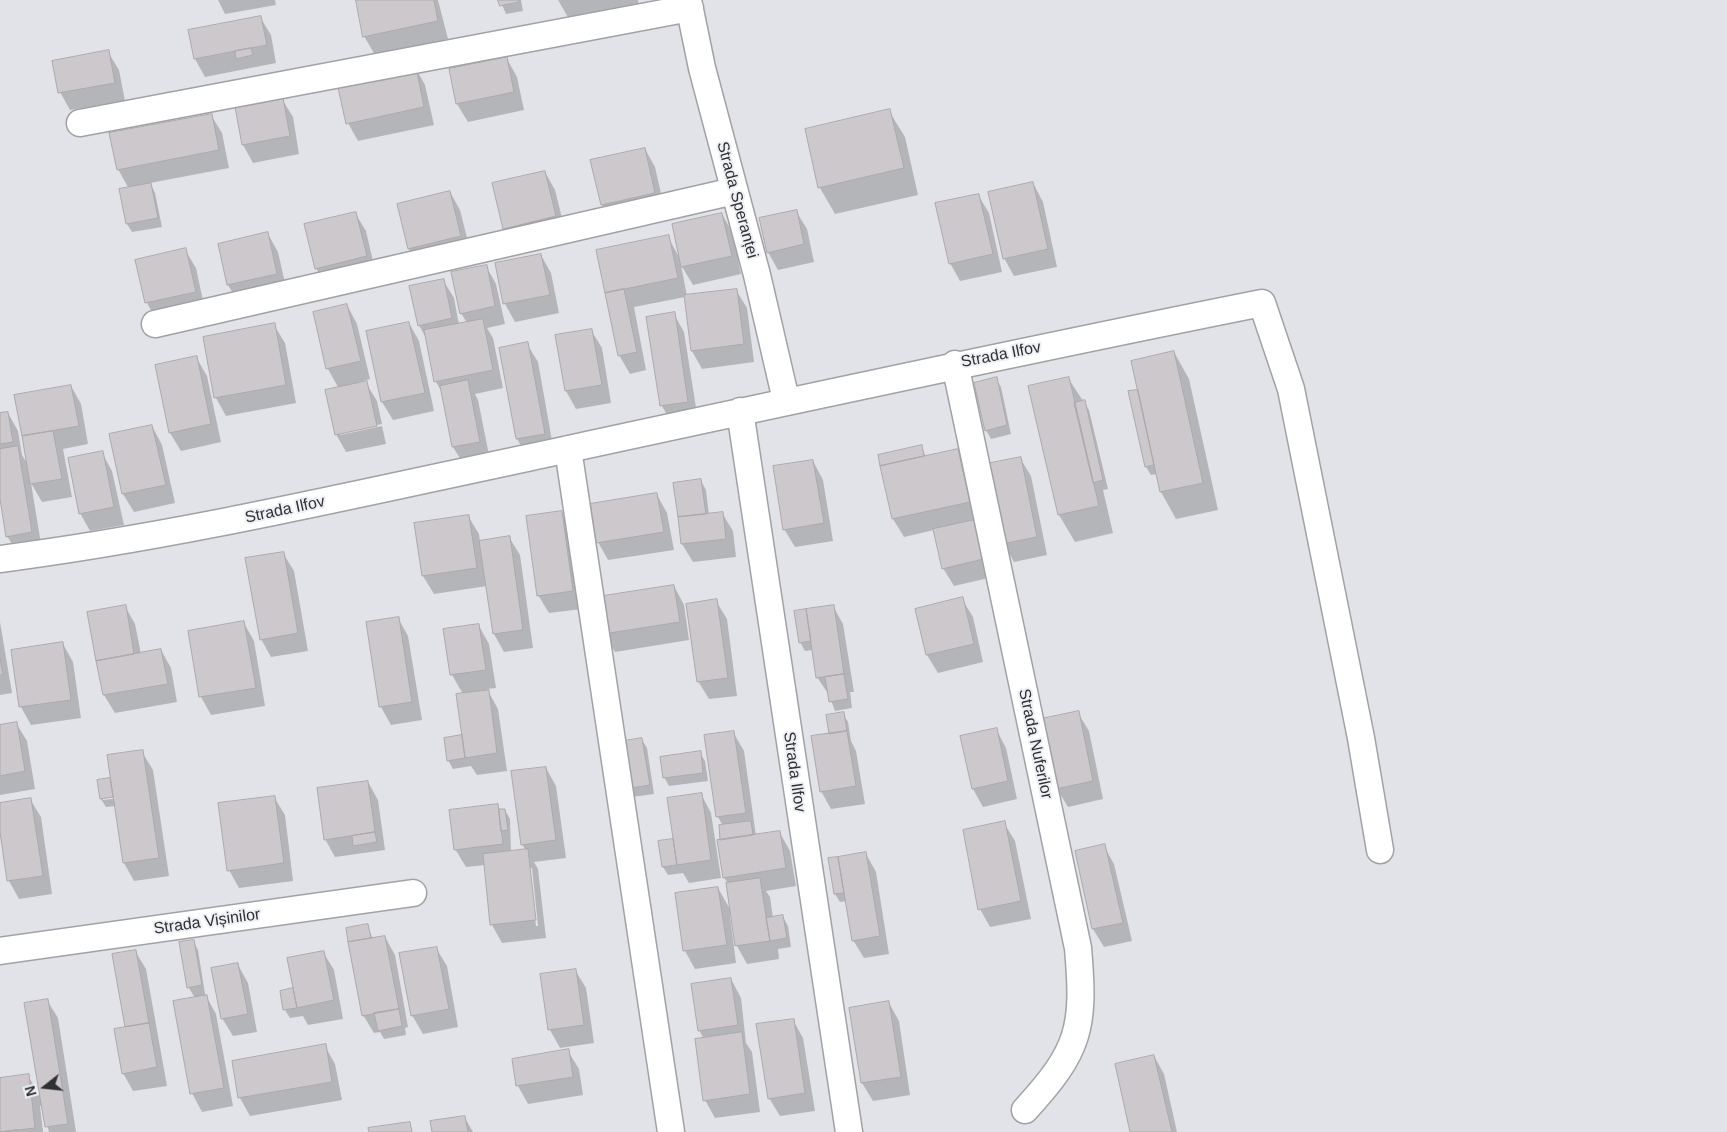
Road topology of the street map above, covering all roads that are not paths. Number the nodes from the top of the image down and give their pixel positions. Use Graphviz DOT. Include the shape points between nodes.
graph roads {
  1 [pos="689,4"];
  2 [pos="80,123"];
  3 [pos="734,191"];
  4 [pos="155,324"];
  5 [pos="955,364"];
  6 [pos="786,400"];
  7 [pos="740,411"];
  8 [pos="568,449"];
  9 [pos="0,559"];
  10 [pos="1380,850"];
  11 [pos="413,893"];
  12 [pos="0,951"];
  13 [pos="1025,1110"];
  14 [pos="671,1132"];
  15 [pos="849,1132"];
  1 -- 2 [label="street"];
  1 -- 3 [label="street, Strada Speranței"];
  3 -- 4 [label="street"];
  3 -- 6 [label="street, Strada Speranței"];
  5 -- 6 [label="street, Strada Ilfov"];
  5 -- 10 [label="street, Strada Ilfov" via="1262,303 1291,389 1361,738"];
  5 -- 13 [label="street, Strada Nuferilor" via="1078,948 1082,992 1079,1027 1068,1055"];
  6 -- 7 [label="street, Strada Ilfov"];
  7 -- 8 [label="street, Strada Ilfov"];
  7 -- 15 [label="street, Strada Ilfov"];
  8 -- 9 [label="street, Strada Ilfov" via="222,523 100,546"];
  8 -- 14 [label="street"];
  11 -- 12 [label="street, Strada Vișinilor"];
}
